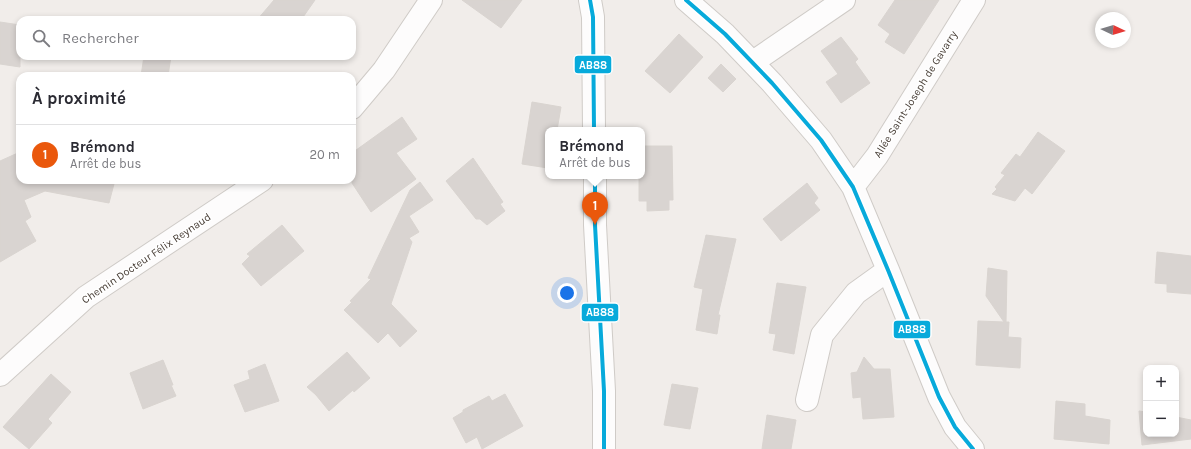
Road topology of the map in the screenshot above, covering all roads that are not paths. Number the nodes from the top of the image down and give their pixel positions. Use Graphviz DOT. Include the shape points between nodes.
graph roads {
  1 [pos="431,0"];
  2 [pos="686,0"];
  3 [pos="844,0"];
  4 [pos="974,0"];
  5 [pos="593,6"];
  6 [pos="753,62"];
  7 [pos="356,103"];
  8 [pos="594,127"];
  9 [pos="595,179"];
  10 [pos="256,184"];
  11 [pos="853,187"];
  12 [pos="888,270"];
  13 [pos="0,375"];
  14 [pos="807,400"];
  15 [pos="604,449"];
  16 [pos="973,449"];
  1 -- 7 [label="street" via="384,70"];
  2 -- 6 [label="street"];
  3 -- 6 [label="street"];
  4 -- 11 [label="street, Allée Saint-Joseph de Gavarry" via="877,156"];
  5 -- 8 [label="street"];
  6 -- 11 [label="street" via="821,140"];
  9 -- 15 [label="street"];
  10 -- 13 [label="street, Chemin Docteur Félix Reynaud" via="86,297"];
  11 -- 12 [label="street"];
  12 -- 14 [label="street" via="856,293 822,335"];
  12 -- 16 [label="street" via="939,398 955,428"];
}
